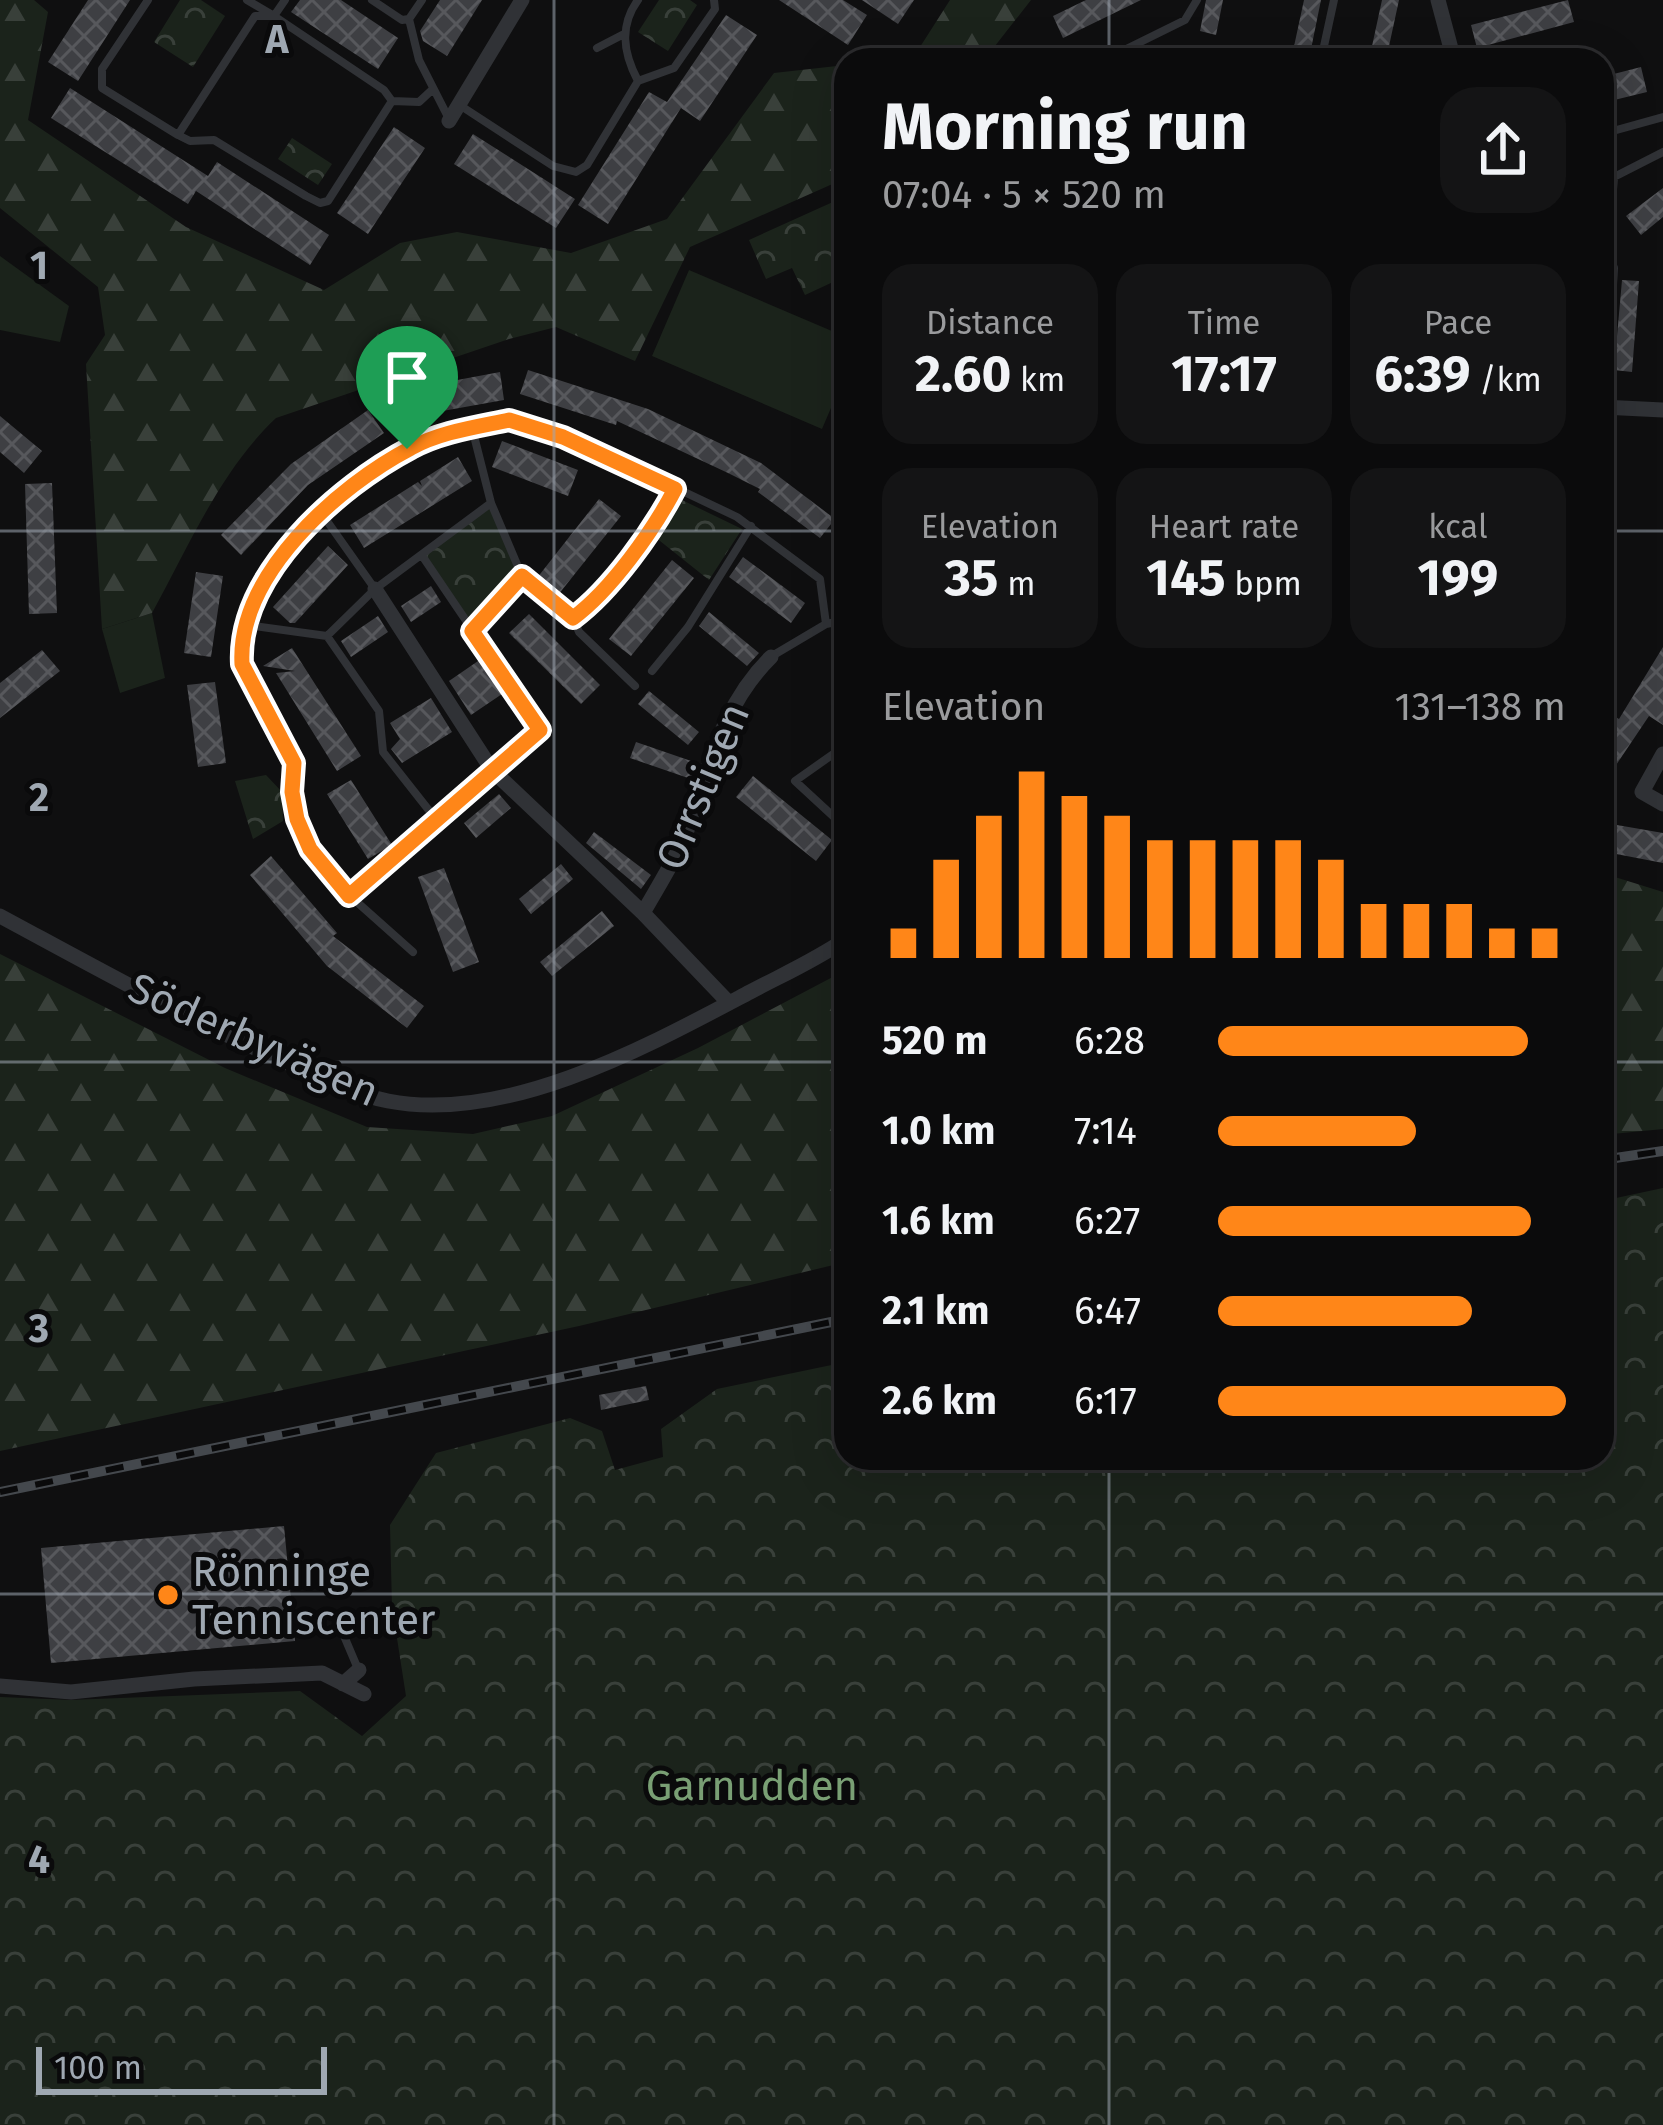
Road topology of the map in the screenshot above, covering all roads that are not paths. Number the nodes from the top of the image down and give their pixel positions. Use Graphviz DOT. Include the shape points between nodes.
graph roads {
  1 [pos="148,0"];
  2 [pos="247,0"];
  3 [pos="285,0"];
  4 [pos="372,0"];
  5 [pos="422,0"];
  6 [pos="522,0"];
  7 [pos="638,0"];
  8 [pos="714,0"];
  9 [pos="1197,0"];
  10 [pos="1334,0"];
  11 [pos="1438,0"];
  12 [pos="274,16"];
  13 [pos="410,19"];
  14 [pos="623,34"];
  15 [pos="598,48"];
  16 [pos="1128,48"];
  17 [pos="1324,48"];
  18 [pos="1451,48"];
  19 [pos="638,81"];
  20 [pos="433,89"];
  21 [pos="392,101"];
  22 [pos="460,105"];
  23 [pos="1663,117"];
  24 [pos="449,121"];
  25 [pos="1614,131"];
  26 [pos="178,135"];
  27 [pos="1663,152"];
  28 [pos="1614,178"];
  29 [pos="1614,408"];
  30 [pos="1663,410"];
  31 [pos="472,428"];
  32 [pos="675,489"];
  33 [pos="491,503"];
  34 [pos="322,514"];
  35 [pos="751,526"];
  36 [pos="423,557"];
  37 [pos="522,576"];
  38 [pos="375,589"];
  39 [pos="573,618"];
  40 [pos="834,623"];
  41 [pos="245,625"];
  42 [pos="826,625"];
  43 [pos="472,631"];
  44 [pos="327,636"];
  45 [pos="771,657"];
  46 [pos="652,671"];
  47 [pos="635,686"];
  48 [pos="834,753"];
  49 [pos="1663,754"];
  50 [pos="492,770"];
  51 [pos="1663,804"];
  52 [pos="834,817"];
  53 [pos="435,818"];
  54 [pos="349,896"];
  55 [pos="643,913"];
  56 [pos="0,916"];
  57 [pos="834,946"];
  58 [pos="413,952"];
  59 [pos="729,1003"];
  60 [pos="336,1616"];
  61 [pos="359,1670"];
  62 [pos="344,1684"];
  63 [pos="0,1686"];
  64 [pos="364,1694"];
  1 -- 26 [label="lane" via="100,82"];
  2 -- 12 [label="lane"];
  3 -- 12 [label="lane"];
  4 -- 13 [label="lane"];
  5 -- 13 [label="lane"];
  6 -- 22 [label="street"];
  7 -- 14 [label="lane"];
  8 -- 19 [label="lane" via="674,68"];
  9 -- 16 [label="lane" via="1185,20"];
  10 -- 17 [label="lane"];
  11 -- 18 [label="street"];
  12 -- 21 [label="lane"];
  12 -- 26 [label="lane" via="255,16"];
  13 -- 20 [label="lane"];
  14 -- 15 [label="lane"];
  14 -- 19 [label="lane"];
  19 -- 22 [label="lane" via="576,172 553,166"];
  20 -- 21 [label="lane" via="419,102"];
  20 -- 24 [label="lane"];
  21 -- 26 [label="lane" via="320,203 214,140"];
  22 -- 24 [label="street"];
  23 -- 25 [label="lane"];
  27 -- 28 [label="lane"];
  29 -- 30 [label="street"];
  31 -- 32 [label="lane" via="521,422"];
  31 -- 33 [label="lane"];
  31 -- 34 [label="lane" via="407,449"];
  32 -- 35 [label="lane"];
  32 -- 39 [label="lane"];
  33 -- 36 [label="lane"];
  33 -- 37 [label="lane"];
  34 -- 38 [label="lane, Orrstigen"];
  34 -- 41 [label="lane" via="272,569"];
  35 -- 42 [label="lane" via="820,579"];
  35 -- 46 [label="lane"];
  36 -- 38 [label="lane"];
  36 -- 43 [label="lane"];
  37 -- 39 [label="lane"];
  37 -- 43 [label="lane"];
  38 -- 44 [label="lane"];
  38 -- 50 [label="street, Orrstigen"];
  39 -- 47 [label="lane"];
  40 -- 42 [label="lane, Orrstigen"];
  41 -- 44 [label="lane"];
  41 -- 54 [label="lane" via="242,664 294,763 297,819 310,849"];
  42 -- 45 [label="lane, Orrstigen"];
  43 -- 50 [label="lane" via="540,730"];
  44 -- 53 [label="lane" via="379,711 383,752"];
  45 -- 55 [label="street, Orrstigen" via="723,723 689,824"];
  48 -- 52 [label="lane, Orrstigen" via="795,781"];
  49 -- 51 [label="street" via="1642,792"];
  50 -- 53 [label="lane"];
  50 -- 55 [label="street, Orrstigen"];
  53 -- 54 [label="lane"];
  54 -- 58 [label="lane"];
  55 -- 59 [label="street, Orrstigen"];
  56 -- 59 [label="street, Söderbyvägen" via="245,1044 389,1101 445,1104 545,1085"];
  57 -- 59 [label="street, Söderbyvägen"];
  60 -- 61 [label="lane"];
  61 -- 62 [label="street"];
  62 -- 63 [label="street" via="322,1673 71,1692"];
  62 -- 64 [label="street"];
}
